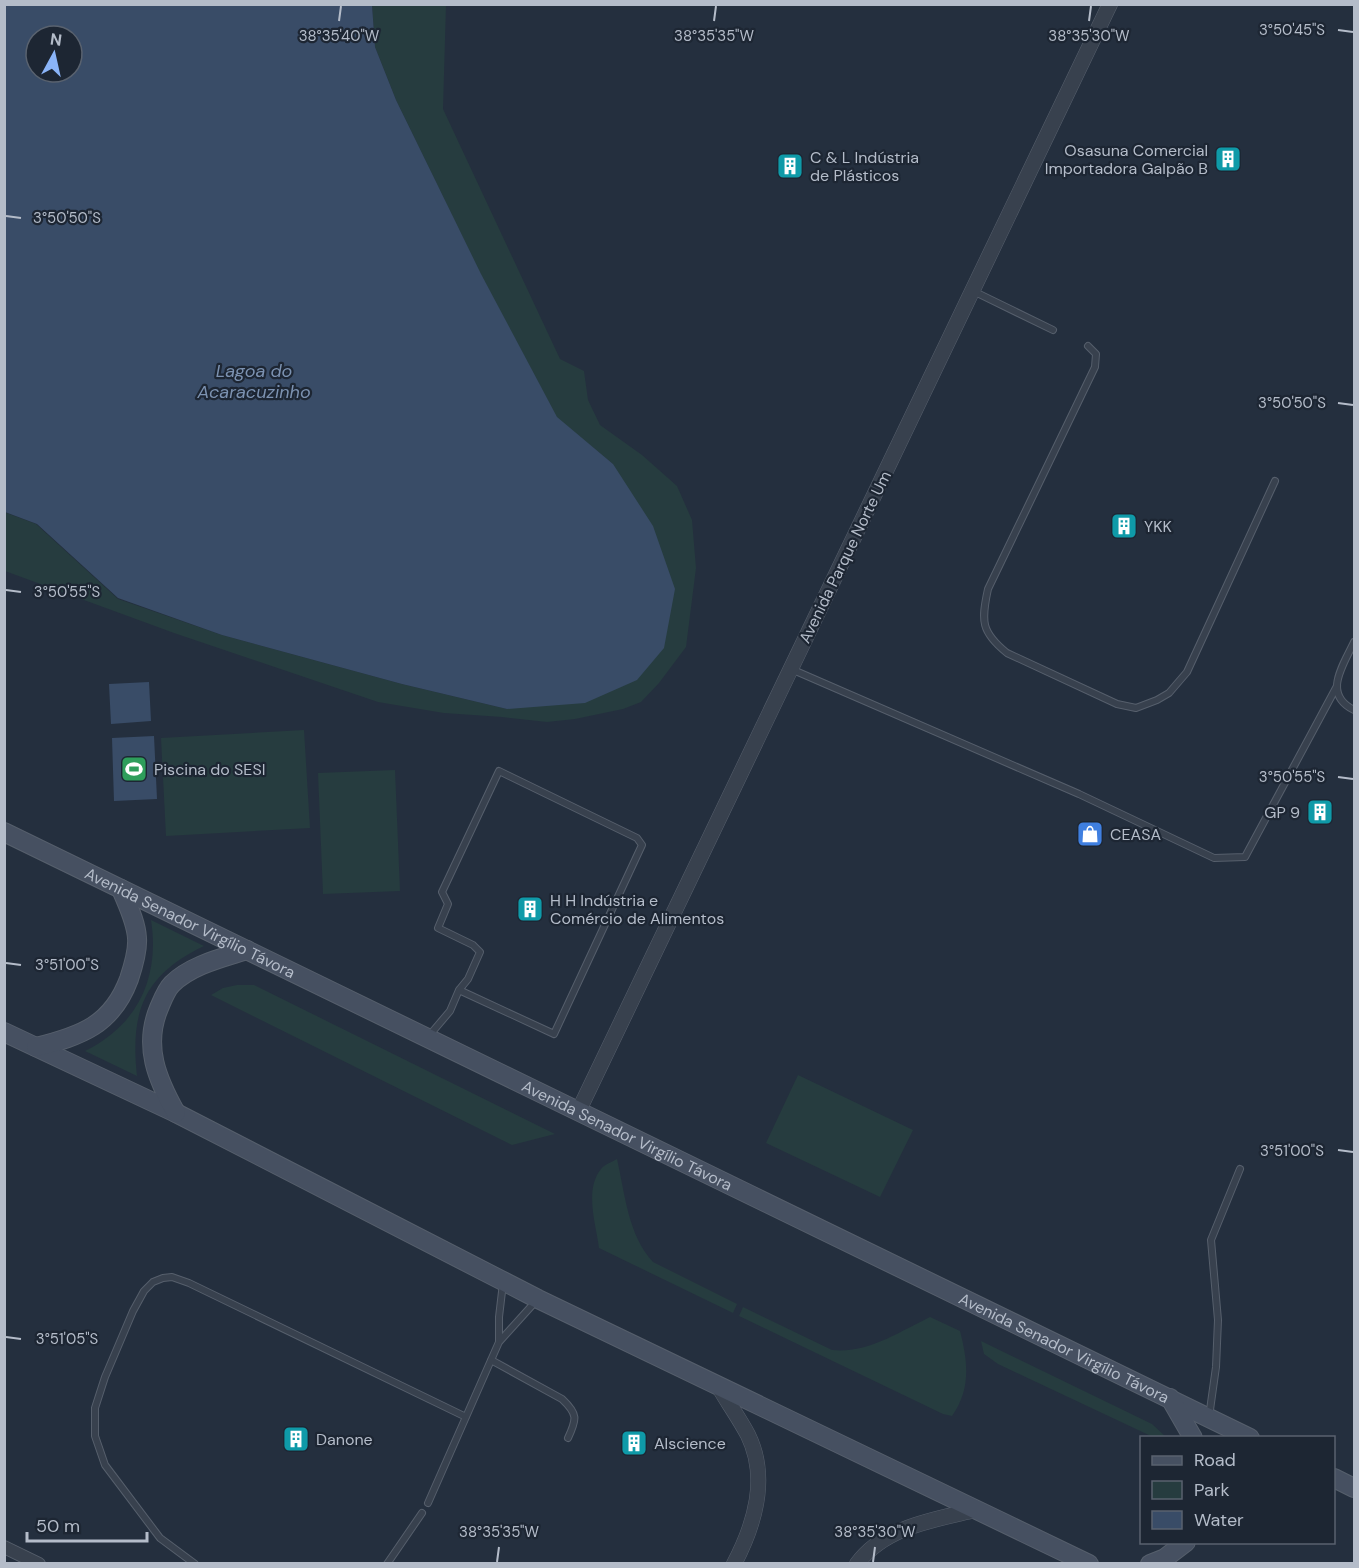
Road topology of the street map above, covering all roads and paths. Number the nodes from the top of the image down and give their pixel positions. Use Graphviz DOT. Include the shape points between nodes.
graph roads {
  1 [pos="1110,4"];
  2 [pos="973,291"];
  3 [pos="1053,330"];
  4 [pos="1088,346"];
  5 [pos="1275,481"];
  6 [pos="1354,642"];
  7 [pos="791,669"];
  8 [pos="1337,686"];
  9 [pos="1354,710"];
  10 [pos="4,832"];
  11 [pos="121,889"];
  12 [pos="247,950"];
  13 [pos="459,990"];
  14 [pos="4,1032"];
  15 [pos="428,1037"];
  16 [pos="36,1047"];
  17 [pos="579,1110"];
  18 [pos="176,1113"];
  19 [pos="1240,1168"];
  20 [pos="503,1281"];
  21 [pos="538,1299"];
  22 [pos="499,1342"];
  23 [pos="492,1360"];
  24 [pos="719,1387"];
  25 [pos="1170,1398"];
  26 [pos="466,1417"];
  27 [pos="1209,1418"];
  28 [pos="1192,1436"];
  29 [pos="1249,1436"];
  30 [pos="568,1438"];
  31 [pos="1335,1478"];
  32 [pos="1354,1488"];
  33 [pos="428,1503"];
  34 [pos="975,1510"];
  35 [pos="422,1513"];
  36 [pos="1183,1544"];
  37 [pos="4,1547"];
  38 [pos="39,1563"];
  39 [pos="195,1563"];
  40 [pos="387,1563"];
  41 [pos="734,1563"];
  42 [pos="856,1563"];
  43 [pos="1089,1563"];
  44 [pos="1150,1563"];
  1 -- 2 [label="street, Avenida Parque Norte Um"];
  2 -- 3 [label="lane"];
  2 -- 7 [label="street, Avenida Parque Norte Um"];
  4 -- 5 [label="lane" via="1096,354 1095,367 988,589 983,611 986,628 992,640 1007,653 1117,704 1136,708 1169,693 1187,672"];
  6 -- 8 [label="lane"];
  7 -- 8 [label="lane" via="1079,794 1214,858 1245,858"];
  7 -- 17 [label="street, Avenida Parque Norte Um"];
  8 -- 9 [label="lane" via="1338,698"];
  10 -- 11 [label="main road, Avenida Senador Virgílio Távora"];
  11 -- 12 [label="main road, Avenida Senador Virgílio Távora"];
  11 -- 16 [label="main road" via="138,939 125,990 93,1028"];
  12 -- 15 [label="main road, Avenida Senador Virgílio Távora"];
  12 -- 18 [label="main road" via="189,972 171,985 161,1002 151,1038 152,1060"];
  13 -- 13 [label="lane" via="554,1034 642,845 637,838 499,771 442,892 448,904 438,928 480,952"];
  13 -- 15 [label="lane" via="450,1011"];
  14 -- 16 [label="main road"];
  15 -- 17 [label="main road, Avenida Senador Virgílio Távora"];
  16 -- 18 [label="main road"];
  17 -- 25 [label="main road, Avenida Senador Virgílio Távora"];
  18 -- 20 [label="main road"];
  19 -- 27 [label="lane" via="1211,1240 1218,1320"];
  20 -- 21 [label="main road"];
  20 -- 22 [label="lane"];
  21 -- 22 [label="lane"];
  21 -- 24 [label="main road"];
  22 -- 23 [label="lane"];
  23 -- 26 [label="lane"];
  23 -- 30 [label="lane" via="570,1407 575,1419"];
  24 -- 34 [label="main road"];
  24 -- 41 [label="street" via="748,1437 758,1465 759,1501 746,1542"];
  25 -- 27 [label="main road, Avenida Senador Virgílio Távora"];
  25 -- 28 [label="main road"];
  26 -- 33 [label="lane"];
  26 -- 39 [label="lane" via="189,1283 172,1277 153,1282 133,1311 105,1377 95,1408 95,1436 105,1465 160,1538"];
  27 -- 29 [label="main road, Avenida Senador Virgílio Távora"];
  31 -- 32 [label="main road"];
  34 -- 42 [label="street" via="923,1522 889,1536"];
  34 -- 43 [label="main road"];
  35 -- 40 [label="lane"];
  36 -- 44 [label="main road" via="1165,1558"];
  37 -- 38 [label="street"];
}
